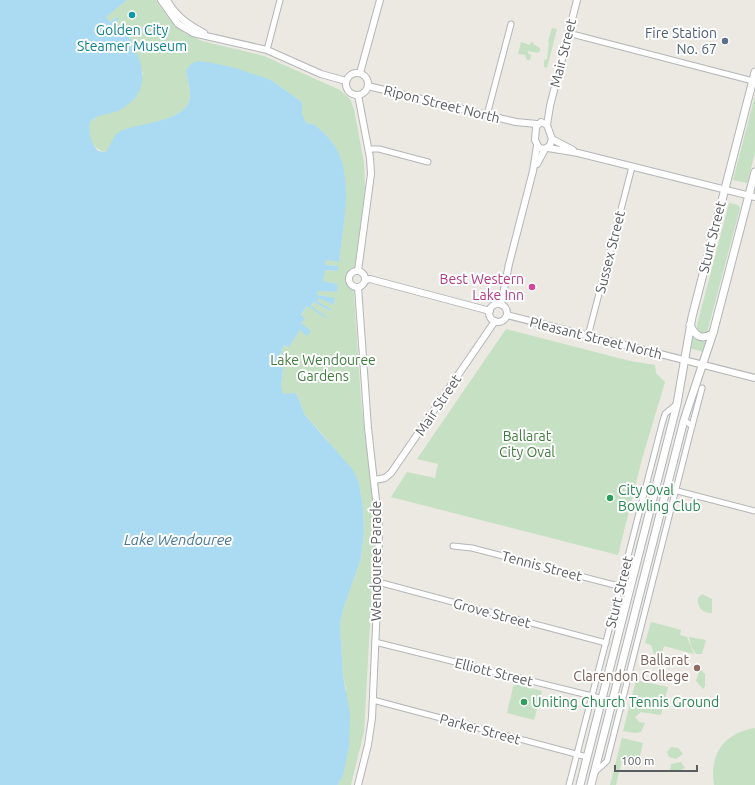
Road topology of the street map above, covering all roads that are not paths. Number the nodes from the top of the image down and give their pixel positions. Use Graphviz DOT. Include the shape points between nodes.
graph roads {
  1 [pos="280,0"];
  2 [pos="380,0"];
  3 [pos="576,0"];
  4 [pos="166,1"];
  5 [pos="511,24"];
  6 [pos="568,33"];
  7 [pos="267,50"];
  8 [pos="755,72"];
  9 [pos="360,73"];
  10 [pos="346,81"];
  11 [pos="753,85"];
  12 [pos="368,86"];
  13 [pos="358,95"];
  14 [pos="550,106"];
  15 [pos="487,115"];
  16 [pos="516,122"];
  17 [pos="538,123"];
  18 [pos="548,125"];
  19 [pos="535,132"];
  20 [pos="552,139"];
  21 [pos="537,146"];
  22 [pos="546,148"];
  23 [pos="369,149"];
  24 [pos="582,154"];
  25 [pos="428,162"];
  26 [pos="632,167"];
  27 [pos="533,171"];
  28 [pos="755,172"];
  29 [pos="724,190"];
  30 [pos="752,197"];
  31 [pos="358,271"];
  32 [pos="365,280"];
  33 [pos="358,287"];
  34 [pos="501,304"];
  35 [pos="490,311"];
  36 [pos="507,316"];
  37 [pos="495,321"];
  38 [pos="690,326"];
  39 [pos="713,333"];
  40 [pos="588,336"];
  41 [pos="684,361"];
  42 [pos="701,364"];
  43 [pos="755,378"];
  44 [pos="702,388"];
  45 [pos="677,404"];
  46 [pos="684,420"];
  47 [pos="692,426"];
  48 [pos="375,480"];
  49 [pos="666,488"];
  50 [pos="676,490"];
  51 [pos="755,511"];
  52 [pos="453,546"];
  53 [pos="378,582"];
  54 [pos="621,587"];
  55 [pos="630,589"];
  56 [pos="375,642"];
  57 [pos="606,642"];
  58 [pos="592,696"];
  59 [pos="602,699"];
  60 [pos="373,700"];
  61 [pos="612,701"];
  62 [pos="578,754"];
  63 [pos="587,757"];
  64 [pos="593,774"];
  65 [pos="358,785"];
  66 [pos="569,785"];
  67 [pos="580,785"];
  68 [pos="591,785"];
  1 -- 7 [label="street"];
  2 -- 9 [label="street"];
  3 -- 6 [label="street, Mair Street"];
  4 -- 7 [label="street" via="184,22 207,35"];
  5 -- 15 [label="street"];
  6 -- 11 [label="street"];
  6 -- 14 [label="street, Mair Street"];
  7 -- 10 [label="street" via="321,74"];
  8 -- 11 [label="main road, Sturt Street"];
  9 -- 10 [label="street" via="353,74"];
  9 -- 12 [label="street" via="367,80"];
  10 -- 13 [label="street" via="349,91"];
  11 -- 29 [label="main road, Sturt Street"];
  12 -- 13 [label="street"];
  12 -- 15 [label="street, Ripon Street North"];
  13 -- 23 [label="street"];
  14 -- 17 [label="street, Mair Street"];
  14 -- 18 [label="street, Mair Street"];
  15 -- 16 [label="street, Ripon Street North"];
  16 -- 17 [label="street, Ripon Street North"];
  16 -- 19 [label="street, Ripon Street North"];
  17 -- 18 [label="street, Ripon Street North"];
  17 -- 19 [label="street, Mair Street"];
  18 -- 20 [label="street"];
  19 -- 21 [label="street"];
  20 -- 22 [label="street"];
  20 -- 24 [label="street"];
  21 -- 22 [label="street"];
  21 -- 27 [label="street"];
  22 -- 24 [label="street"];
  22 -- 27 [label="street"];
  23 -- 25 [label="street" via="379,149"];
  23 -- 31 [label="street" via="371,178"];
  24 -- 26 [label="street"];
  26 -- 29 [label="street"];
  26 -- 40 [label="street, Sussex Street"];
  27 -- 34 [label="street"];
  28 -- 30 [label="main road, Sturt Street"];
  29 -- 30 [label="street"];
  29 -- 38 [label="main road, Sturt Street"];
  30 -- 39 [label="main road, Sturt Street"];
  31 -- 32 [label="street" via="363,274"];
  31 -- 33 [label="street" via="350,274 349,279 353,286"];
  32 -- 33 [label="street" via="363,285"];
  32 -- 35 [label="street" via="370,279"];
  33 -- 48 [label="street, Wendouree Parade" via="368,428"];
  34 -- 35 [label="street" via="494,305"];
  34 -- 36 [label="street" via="506,308"];
  35 -- 37 [label="street" via="490,317"];
  36 -- 37 [label="street" via="502,321"];
  36 -- 40 [label="street, Pleasant Street North"];
  37 -- 48 [label="street, Mair Street" via="391,473 385,478"];
  38 -- 39 [label="main road" via="700,337 708,337"];
  38 -- 41 [label="main road, Sturt Street"];
  39 -- 42 [label="main road, Sturt Street"];
  40 -- 41 [label="street, Pleasant Street North"];
  41 -- 42 [label="street, Pleasant Street North"];
  41 -- 45 [label="main road, Sturt Street"];
  42 -- 43 [label="street, Pleasant Street North"];
  42 -- 46 [label="main road, Sturt Street"];
  44 -- 47 [label="street"];
  45 -- 54 [label="street, Sturt Street" via="665,414"];
  45 -- 55 [label="main road, Sturt Street"];
  46 -- 47 [label="street"];
  46 -- 49 [label="main road, Sturt Street"];
  47 -- 50 [label="street"];
  48 -- 53 [label="street, Wendouree Parade" via="379,527"];
  49 -- 50 [label="street"];
  49 -- 61 [label="main road, Sturt Street"];
  50 -- 51 [label="street"];
  50 -- 64 [label="street" via="607,762"];
  52 -- 54 [label="street, Tennis Street" via="472,548"];
  53 -- 56 [label="street, Wendouree Parade"];
  53 -- 57 [label="street, Grove Street"];
  54 -- 55 [label="street, Tennis Street"];
  54 -- 57 [label="street, Sturt Street"];
  55 -- 59 [label="main road, Sturt Street"];
  56 -- 58 [label="street, Elliott Street"];
  56 -- 60 [label="street, Wendouree Parade"];
  57 -- 58 [label="street, Sturt Street"];
  58 -- 59 [label="street, Elliott Street"];
  58 -- 62 [label="street, Sturt Street"];
  59 -- 61 [label="street, Elliott Street"];
  59 -- 63 [label="main road, Sturt Street"];
  60 -- 62 [label="street, Parker Street"];
  60 -- 65 [label="street, Wendouree Parade" via="370,736"];
  61 -- 64 [label="main road, Sturt Street"];
  62 -- 63 [label="street, Parker Street"];
  62 -- 66 [label="street, Sturt Street"];
  63 -- 67 [label="main road, Sturt Street"];
  64 -- 68 [label="main road, Sturt Street"];
}
